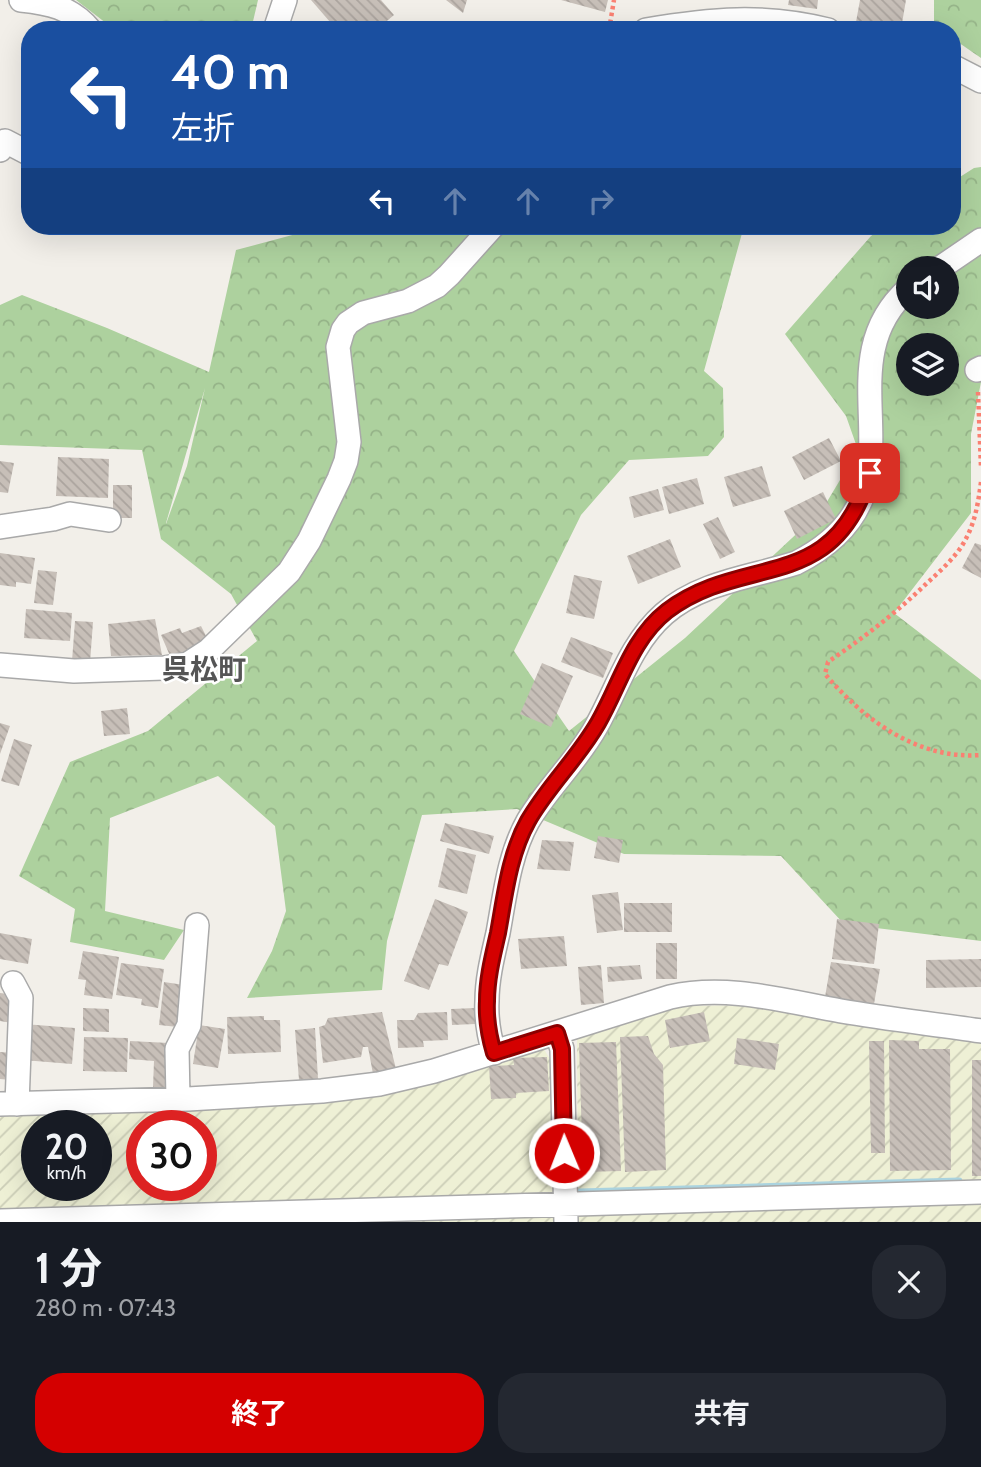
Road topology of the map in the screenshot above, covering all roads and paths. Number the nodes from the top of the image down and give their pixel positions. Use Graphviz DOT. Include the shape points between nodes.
graph roads {
  1 [pos="21,0"];
  2 [pos="285,0"];
  3 [pos="614,0"];
  4 [pos="723,9"];
  5 [pos="83,21"];
  6 [pos="278,21"];
  7 [pos="610,21"];
  8 [pos="706,21"];
  9 [pos="787,21"];
  10 [pos="961,71"];
  11 [pos="981,81"];
  12 [pos="21,149"];
  13 [pos="0,150"];
  14 [pos="485,235"];
  15 [pos="981,240"];
  16 [pos="958,256"];
  17 [pos="896,302"];
  18 [pos="979,369"];
  19 [pos="981,467"];
  20 [pos="981,482"];
  21 [pos="109,520"];
  22 [pos="0,527"];
  23 [pos="0,665"];
  24 [pos="981,755"];
  25 [pos="197,925"];
  26 [pos="13,983"];
  27 [pos="981,1031"];
  28 [pos="557,1033"];
  29 [pos="494,1053"];
  30 [pos="178,1099"];
  31 [pos="9,1104"];
  32 [pos="981,1192"];
  33 [pos="566,1213"];
  34 [pos="0,1221"];
  1 -- 5 [label="street" via="63,8"];
  2 -- 6 [label="street"];
  3 -- 7 [label="path"];
  4 -- 8 [label="street"];
  4 -- 9 [label="street"];
  10 -- 11 [label="street"];
  12 -- 13 [label="street" via="5,141"];
  14 -- 23 [label="street" via="437,286 408,301 363,313 343,330 338,347 349,442 339,480 289,572 208,651 188,664 164,668 74,671"];
  15 -- 16 [label="street"];
  17 -- 29 [label="street" via="888,311 870,359 870,473 849,520 811,555 695,593 652,625 585,745 527,822 510,869 489,979 487,1013"];
  18 -- 19 [label="path"];
  20 -- 24 [label="path" via="977,513 962,545 903,607 828,662 825,674 864,715 888,731 942,752"];
  21 -- 22 [label="street" via="70,514"];
  25 -- 30 [label="street" via="189,1025 177,1049"];
  26 -- 31 [label="street" via="21,998"];
  27 -- 28 [label="street" via="712,991 670,997"];
  28 -- 29 [label="street"];
  28 -- 33 [label="street" via="562,1049"];
  29 -- 30 [label="street" via="407,1079 350,1089"];
  30 -- 31 [label="street"];
  32 -- 33 [label="street"];
  33 -- 34 [label="street"];
}
